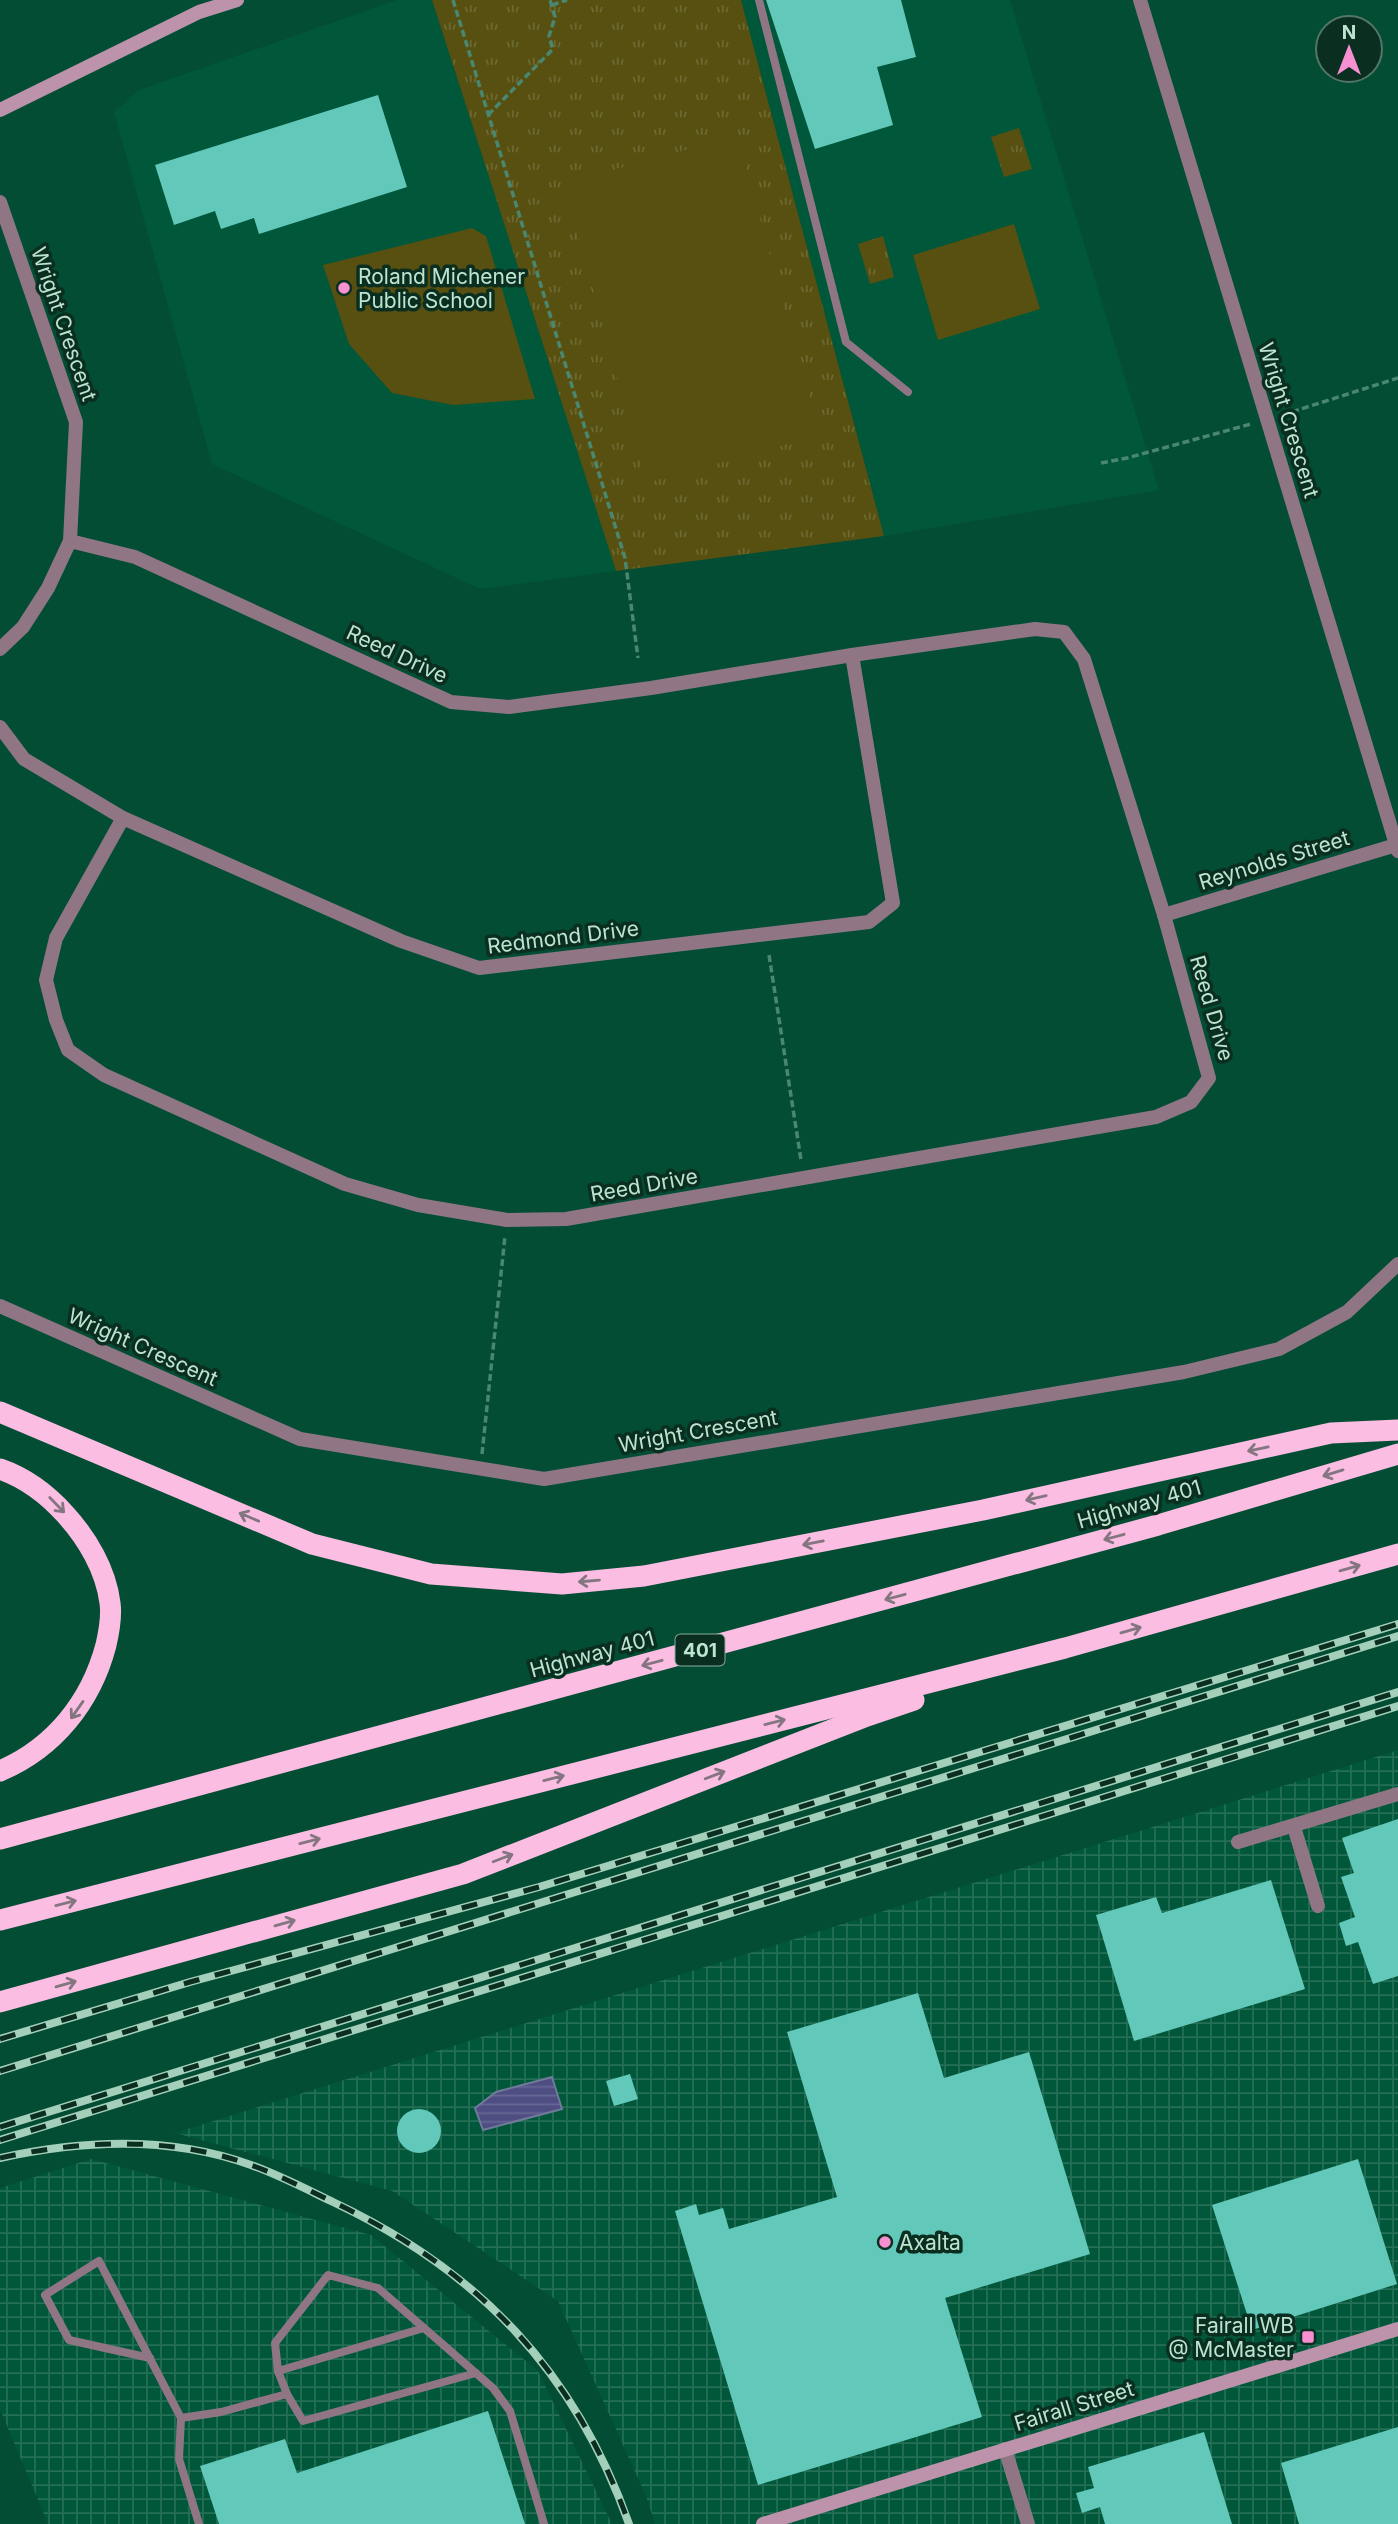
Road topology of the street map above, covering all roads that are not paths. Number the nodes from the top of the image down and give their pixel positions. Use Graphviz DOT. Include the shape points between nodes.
graph roads {
  1 [pos="237,0"];
  2 [pos="759,0"];
  3 [pos="1140,0"];
  4 [pos="197,6"];
  5 [pos="0,110"];
  6 [pos="0,202"];
  7 [pos="908,393"];
  8 [pos="70,541"];
  9 [pos="0,649"];
  10 [pos="852,655"];
  11 [pos="0,727"];
  12 [pos="123,818"];
  13 [pos="1397,848"];
  14 [pos="1164,915"];
  15 [pos="1398,1264"];
  16 [pos="0,1306"];
  17 [pos="0,1412"];
  18 [pos="1398,1430"];
  19 [pos="1398,1454"];
  20 [pos="0,1469"];
  21 [pos="1398,1554"];
  22 [pos="1065,1648"];
  23 [pos="0,1771"];
  24 [pos="1398,1794"];
  25 [pos="1294,1827"];
  26 [pos="0,1839"];
  27 [pos="1238,1842"];
  28 [pos="1318,1906"];
  29 [pos="0,1920"];
  30 [pos="0,2002"];
  31 [pos="424,2328"];
  32 [pos="1398,2329"];
  33 [pos="150,2358"];
  34 [pos="278,2371"];
  35 [pos="476,2373"];
  36 [pos="287,2394"];
  37 [pos="181,2418"];
  38 [pos="1005,2449"];
  39 [pos="199,2524"];
  40 [pos="544,2524"];
  41 [pos="763,2524"];
  42 [pos="1028,2524"];
  1 -- 4 [label="street"];
  2 -- 7 [label="lane" via="846,342"];
  3 -- 13 [label="street, Wright Crescent"];
  4 -- 5 [label="street"];
  6 -- 8 [label="street, Wright Crescent" via="76,422"];
  8 -- 9 [label="street, Wright Crescent" via="23,627"];
  8 -- 10 [label="street, Reed Drive" via="135,557 451,702 509,707"];
  10 -- 12 [label="street, Redmond Drive" via="893,904 869,922 479,968 401,941"];
  10 -- 14 [label="street, Reed Drive" via="1035,629 1064,632 1084,659"];
  11 -- 12 [label="street, Redmond Drive" via="24,759"];
  12 -- 14 [label="street, Reed Drive" via="53,948 46,980 68,1051 104,1075 345,1184 418,1205 507,1220 566,1219 804,1178 1156,1117 1191,1102 1209,1078"];
  13 -- 14 [label="street, Reynolds Street"];
  15 -- 16 [label="street, Wright Crescent" via="1348,1312 1279,1349 1184,1372 544,1479 300,1439"];
  18 -- 17 [label="highway, one-way" via="1331,1433 982,1510 645,1576 562,1584 431,1574 312,1544"];
  19 -- 26 [label="highway, Highway 401 / 401, one-way" via="1158,1525"];
  20 -- 23 [label="highway, one-way" via="20,1475 82,1532 98,1563 110,1603 110,1627 100,1666 83,1701 64,1728 20,1763"];
  22 -- 21 [label="highway, one-way"];
  29 -- 22 [label="highway, one-way"];
  30 -- 22 [label="highway, one-way" via="463,1874 867,1716"];
  24 -- 25 [label="street"];
  25 -- 27 [label="street"];
  25 -- 28 [label="street"];
  31 -- 34 [label="lane"];
  31 -- 34 [label="lane" via="378,2288 328,2275 275,2343"];
  31 -- 35 [label="lane"];
  32 -- 38 [label="street, Fairall Street"];
  33 -- 33 [label="lane" via="100,2260 45,2295 69,2340"];
  33 -- 37 [label="lane"];
  34 -- 36 [label="lane"];
  35 -- 36 [label="lane" via="303,2421"];
  35 -- 40 [label="lane" via="510,2411"];
  36 -- 37 [label="lane"];
  37 -- 39 [label="lane" via="179,2459"];
  38 -- 41 [label="street, Fairall Street"];
  38 -- 42 [label="street"];
}
